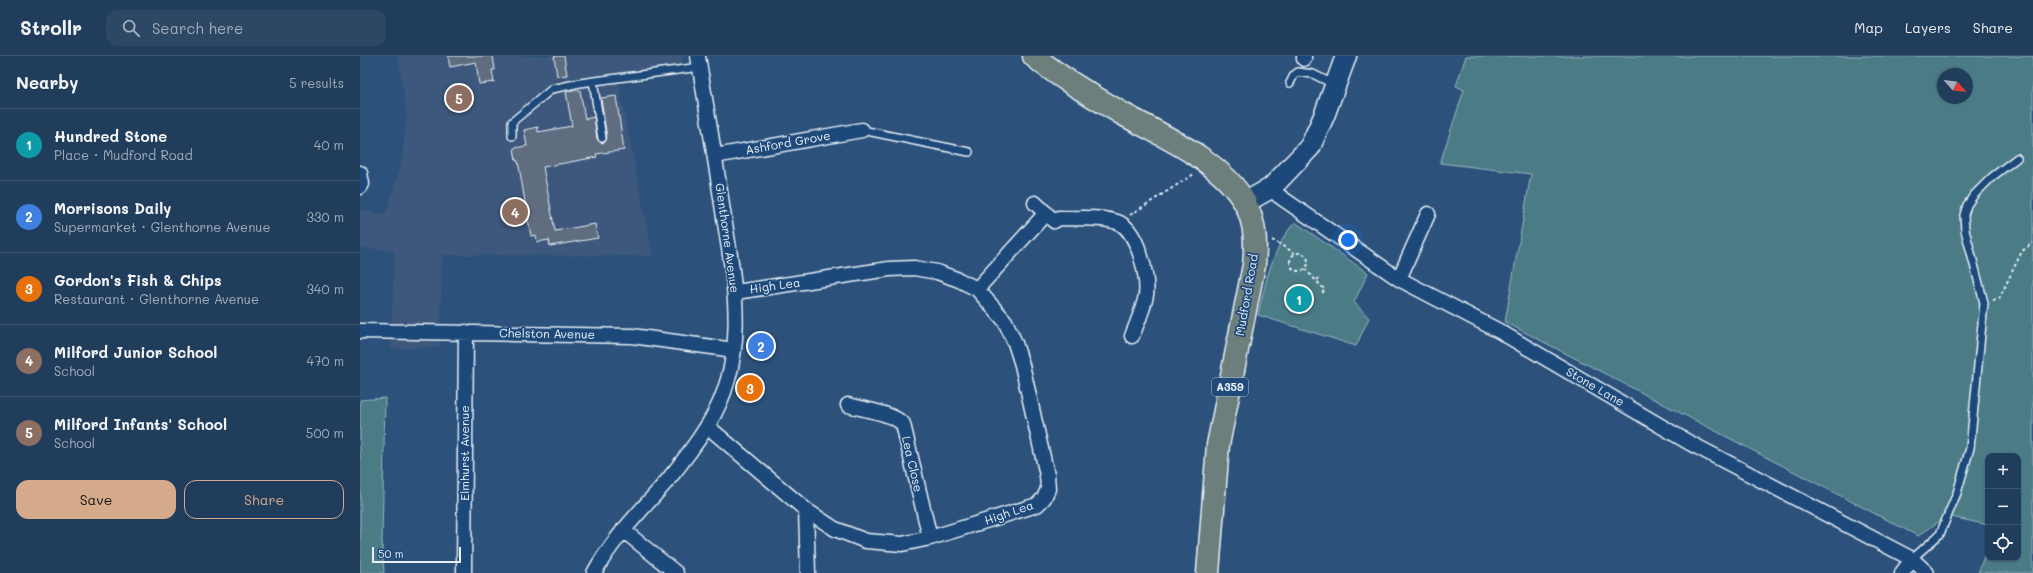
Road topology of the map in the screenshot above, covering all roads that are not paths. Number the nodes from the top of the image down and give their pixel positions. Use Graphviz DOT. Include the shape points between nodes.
graph roads {
  1 [pos="1034,56"];
  2 [pos="1346,56"];
  3 [pos="699,62"];
  4 [pos="593,81"];
  5 [pos="1290,83"];
  6 [pos="1335,85"];
  7 [pos="862,130"];
  8 [pos="512,136"];
  9 [pos="602,138"];
  10 [pos="969,152"];
  11 [pos="715,156"];
  12 [pos="2017,158"];
  13 [pos="360,173"];
  14 [pos="360,187"];
  15 [pos="1270,188"];
  16 [pos="1035,203"];
  17 [pos="1244,203"];
  18 [pos="1046,213"];
  19 [pos="1428,214"];
  20 [pos="1399,279"];
  21 [pos="977,289"];
  22 [pos="736,292"];
  23 [pos="360,331"];
  24 [pos="466,332"];
  25 [pos="1132,336"];
  26 [pos="734,350"];
  27 [pos="848,406"];
  28 [pos="707,426"];
  29 [pos="806,510"];
  30 [pos="623,530"];
  31 [pos="930,538"];
  32 [pos="1912,560"];
  33 [pos="464,573"];
  34 [pos="594,573"];
  35 [pos="676,573"];
  36 [pos="808,573"];
  37 [pos="1208,573"];
  38 [pos="1902,573"];
  39 [pos="1926,573"];
  1 -- 17 [label="main road, Mudford Road / A359" via="1075,85 1170,139 1209,165 1231,185"];
  2 -- 6 [label="street"];
  3 -- 4 [label="lane"];
  3 -- 11 [label="street, Glenthorne Avenue"];
  4 -- 8 [label="lane" via="552,89 512,122"];
  4 -- 9 [label="lane"];
  5 -- 6 [label="lane" via="1298,72 1314,74"];
  6 -- 15 [label="street" via="1310,147"];
  7 -- 10 [label="lane"];
  7 -- 11 [label="street, Ashford Grove"];
  11 -- 22 [label="street, Glenthorne Avenue"];
  12 -- 32 [label="lane" via="1974,195 1964,215 1965,230 1984,303 1970,448 1957,493 1940,534"];
  13 -- 14 [label="street"];
  15 -- 17 [label="street"];
  15 -- 20 [label="street, Stone Lane"];
  16 -- 18 [label="street"];
  17 -- 37 [label="main road, Mudford Road / A359" via="1256,239 1254,266 1218,445"];
  18 -- 21 [label="street"];
  18 -- 25 [label="street" via="1054,221 1059,218 1119,222 1132,234 1145,274 1146,295"];
  19 -- 20 [label="street"];
  20 -- 32 [label="street, Stone Lane" via="1499,331 1688,442"];
  21 -- 22 [label="street, High Lea" via="937,272 914,268 889,269"];
  21 -- 31 [label="street, High Lea" via="1005,321 1015,343 1043,454 1048,489 1037,505"];
  22 -- 26 [label="street, Glenthorne Avenue"];
  23 -- 24 [label="street, Chelston Avenue"];
  24 -- 26 [label="street, Chelston Avenue" via="632,336"];
  24 -- 33 [label="street, Elmhurst Avenue"];
  26 -- 28 [label="street, Glenthorne Avenue" via="726,388"];
  27 -- 31 [label="street, Lea Close" via="886,416 903,424"];
  28 -- 29 [label="street, High Lea"];
  28 -- 30 [label="street, Glenthorne Avenue" via="668,479"];
  29 -- 31 [label="street, High Lea" via="835,529 866,541 902,544"];
  29 -- 36 [label="street"];
  30 -- 34 [label="street, Glenthorne Avenue" via="602,557"];
  30 -- 35 [label="street"];
  32 -- 38 [label="street"];
  32 -- 39 [label="street, Stone Lane"];
}
